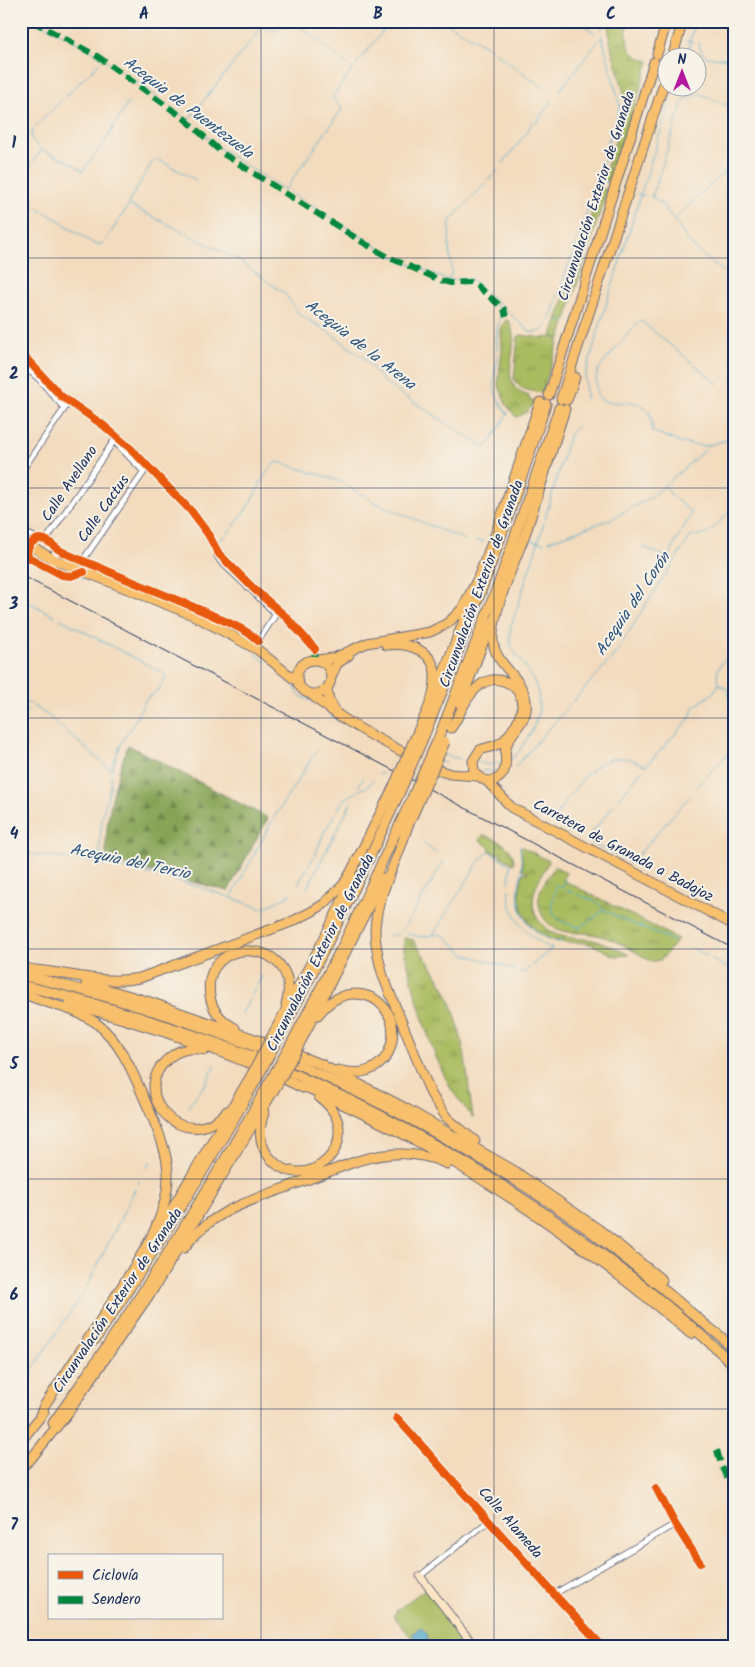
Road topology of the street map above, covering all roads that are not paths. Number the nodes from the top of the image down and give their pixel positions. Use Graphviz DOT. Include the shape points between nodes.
graph roads {
  1 [pos="668,21"];
  2 [pos="683,21"];
  3 [pos="675,48"];
  4 [pos="659,98"];
  5 [pos="21,364"];
  6 [pos="544,398"];
  7 [pos="69,402"];
  8 [pos="563,404"];
  9 [pos="64,408"];
  10 [pos="114,441"];
  11 [pos="22,471"];
  12 [pos="21,531"];
  13 [pos="39,539"];
  14 [pos="46,540"];
  15 [pos="25,544"];
  16 [pos="21,554"];
  17 [pos="219,554"];
  18 [pos="57,555"];
  19 [pos="28,557"];
  20 [pos="84,560"];
  21 [pos="47,568"];
  22 [pos="84,572"];
  23 [pos="478,580"];
  24 [pos="500,604"];
  25 [pos="258,645"];
  26 [pos="316,660"];
  27 [pos="276,663"];
  28 [pos="301,666"];
  29 [pos="331,677"];
  30 [pos="297,680"];
  31 [pos="327,689"];
  32 [pos="312,694"];
  33 [pos="430,703"];
  34 [pos="338,714"];
  35 [pos="451,728"];
  36 [pos="422,733"];
  37 [pos="441,741"];
  38 [pos="491,748"];
  39 [pos="405,753"];
  40 [pos="505,758"];
  41 [pos="473,761"];
  42 [pos="438,770"];
  43 [pos="450,774"];
  44 [pos="503,774"];
  45 [pos="477,776"];
  46 [pos="487,781"];
  47 [pos="397,790"];
  48 [pos="416,799"];
  49 [pos="502,800"];
  50 [pos="382,814"];
  51 [pos="406,831"];
  52 [pos="734,925"];
  53 [pos="21,967"];
  54 [pos="35,970"];
  55 [pos="21,975"];
  56 [pos="22,990"];
  57 [pos="279,1024"];
  58 [pos="309,1027"];
  59 [pos="248,1036"];
  60 [pos="285,1049"];
  61 [pos="225,1054"];
  62 [pos="318,1064"];
  63 [pos="271,1074"];
  64 [pos="298,1086"];
  65 [pos="241,1094"];
  66 [pos="270,1099"];
  67 [pos="513,1170"];
  68 [pos="522,1207"];
  69 [pos="139,1260"];
  70 [pos="154,1288"];
  71 [pos="719,1335"];
  72 [pos="734,1350"];
  73 [pos="734,1365"];
  74 [pos="734,1369"];
  75 [pos="40,1415"];
  76 [pos="397,1418"];
  77 [pos="21,1441"];
  78 [pos="21,1468"];
  79 [pos="656,1488"];
  80 [pos="490,1520"];
  81 [pos="675,1524"];
  82 [pos="700,1563"];
  83 [pos="420,1576"];
  84 [pos="554,1594"];
  85 [pos="474,1646"];
  86 [pos="602,1646"];
  1 -- 6 [label="highway, Circunvalación Exterior de Granada"];
  2 -- 3 [label="highway"];
  4 -- 8 [label="highway, Circunvalación Exterior de Granada"];
  5 -- 9 [label="street"];
  6 -- 23 [label="highway"];
  6 -- 36 [label="highway, Circunvalación Exterior de Granada" via="510,513 473,616"];
  7 -- 9 [label="street"];
  8 -- 24 [label="highway"];
  8 -- 37 [label="highway, Circunvalación Exterior de Granada"];
  9 -- 11 [label="street"];
  10 -- 14 [label="street, Calle Avellano"];
  10 -- 20 [label="street, Calle Cactus" via="144,472"];
  12 -- 13 [label="street"];
  13 -- 14 [label="street"];
  13 -- 15 [label="street"];
  14 -- 18 [label="street"];
  15 -- 18 [label="highway"];
  15 -- 19 [label="street"];
  16 -- 19 [label="street"];
  17 -- 25 [label="street" via="221,562 276,614"];
  18 -- 20 [label="street"];
  18 -- 21 [label="street"];
  18 -- 22 [label="highway"];
  19 -- 21 [label="street"];
  20 -- 25 [label="street" via="231,624"];
  21 -- 22 [label="street" via="71,576"];
  22 -- 25 [label="highway"];
  23 -- 26 [label="highway" via="462,609 440,628 367,643 334,658"];
  23 -- 33 [label="highway"];
  24 -- 35 [label="highway"];
  24 -- 40 [label="highway" via="493,631 494,647 520,685 527,705 524,719 509,741"];
  25 -- 27 [label="highway"];
  26 -- 28 [label="highway"];
  26 -- 29 [label="highway" via="328,668"];
  27 -- 28 [label="highway"];
  27 -- 30 [label="highway"];
  28 -- 30 [label="highway"];
  29 -- 31 [label="highway"];
  29 -- 33 [label="highway" via="337,664 358,651 386,645 409,645 423,651 433,665 435,679"];
  30 -- 32 [label="highway" via="302,690"];
  31 -- 32 [label="highway"];
  31 -- 34 [label="highway" via="329,700"];
  32 -- 34 [label="highway"];
  33 -- 36 [label="highway"];
  34 -- 39 [label="highway"];
  35 -- 37 [label="highway"];
  35 -- 38 [label="highway" via="470,695 482,683 496,679 509,683 521,699 521,711 505,738"];
  36 -- 47 [label="highway, Circunvalación Exterior de Granada, bridge"];
  37 -- 48 [label="highway, Circunvalación Exterior de Granada, bridge"];
  38 -- 40 [label="highway"];
  38 -- 41 [label="highway" via="480,750"];
  40 -- 44 [label="highway"];
  41 -- 43 [label="highway"];
  41 -- 45 [label="highway" via="472,767"];
  42 -- 43 [label="highway"];
  43 -- 45 [label="highway"];
  44 -- 46 [label="highway"];
  44 -- 49 [label="highway"];
  45 -- 46 [label="highway"];
  46 -- 49 [label="highway, Carretera de Granada a Badajoz"];
  47 -- 50 [label="highway"];
  47 -- 60 [label="highway, Circunvalación Exterior de Granada" via="368,865 330,941"];
  48 -- 51 [label="highway"];
  48 -- 60 [label="highway, Circunvalación Exterior de Granada" via="348,936"];
  49 -- 52 [label="highway, Carretera de Granada a Badajoz"];
  50 -- 54 [label="highway" via="343,885 324,904 292,922 126,981"];
  50 -- 57 [label="highway" via="324,939"];
  51 -- 58 [label="highway"];
  51 -- 67 [label="highway" via="376,918 376,944 383,976 438,1106 456,1126"];
  53 -- 54 [label="highway"];
  54 -- 59 [label="highway" via="147,1000"];
  55 -- 59 [label="highway" via="124,1001 261,1045"];
  56 -- 61 [label="highway"];
  56 -- 61 [label="highway" via="85,1001 156,1022 253,1061"];
  56 -- 69 [label="highway" via="71,1009 106,1032 128,1064 155,1122 166,1158 167,1194 158,1224"];
  57 -- 59 [label="highway" via="288,997 287,980 281,966 259,951 233,953 215,969 209,983 210,999 223,1020"];
  57 -- 60 [label="highway"];
  58 -- 60 [label="highway"];
  58 -- 62 [label="highway" via="331,1001 355,994 380,1003 393,1025 391,1049 373,1069 346,1073"];
  60 -- 62 [label="highway"];
  60 -- 63 [label="highway, Circunvalación Exterior de Granada, bridge"];
  60 -- 63 [label="highway, Circunvalación Exterior de Granada, bridge"];
  60 -- 71 [label="highway" via="519,1182 613,1248"];
  61 -- 65 [label="highway" via="189,1049 173,1054 157,1073 154,1089 157,1104 174,1122 198,1128 214,1123"];
  62 -- 67 [label="highway" via="421,1116"];
  63 -- 64 [label="highway"];
  63 -- 65 [label="highway"];
  63 -- 66 [label="highway"];
  63 -- 73 [label="highway" via="352,1101 458,1157 567,1227 622,1268"];
  63 -- 75 [label="highway, Circunvalación Exterior de Granada" via="135,1281"];
  63 -- 78 [label="highway, Circunvalación Exterior de Granada" via="216,1176 146,1288"];
  64 -- 66 [label="highway" via="326,1102 339,1124 339,1140 332,1156 316,1168 287,1170 278,1166 265,1152 261,1127"];
  64 -- 68 [label="highway" via="350,1107 436,1152"];
  65 -- 69 [label="highway"];
  66 -- 70 [label="highway"];
  67 -- 71 [label="highway" via="640,1261"];
  68 -- 70 [label="highway" via="453,1167 424,1155 392,1153 375,1156 220,1214 197,1232"];
  68 -- 74 [label="highway" via="630,1284"];
  69 -- 75 [label="highway"];
  70 -- 78 [label="highway" via="67,1414"];
  71 -- 72 [label="highway"];
  75 -- 77 [label="highway, Circunvalación Exterior de Granada"];
  76 -- 80 [label="street, Calle Alameda"];
  79 -- 81 [label="street"];
  80 -- 83 [label="street"];
  80 -- 84 [label="street, Calle Alameda"];
  81 -- 82 [label="street"];
  81 -- 84 [label="street"];
  83 -- 85 [label="street"];
  84 -- 86 [label="street, Calle Alameda"];
}
